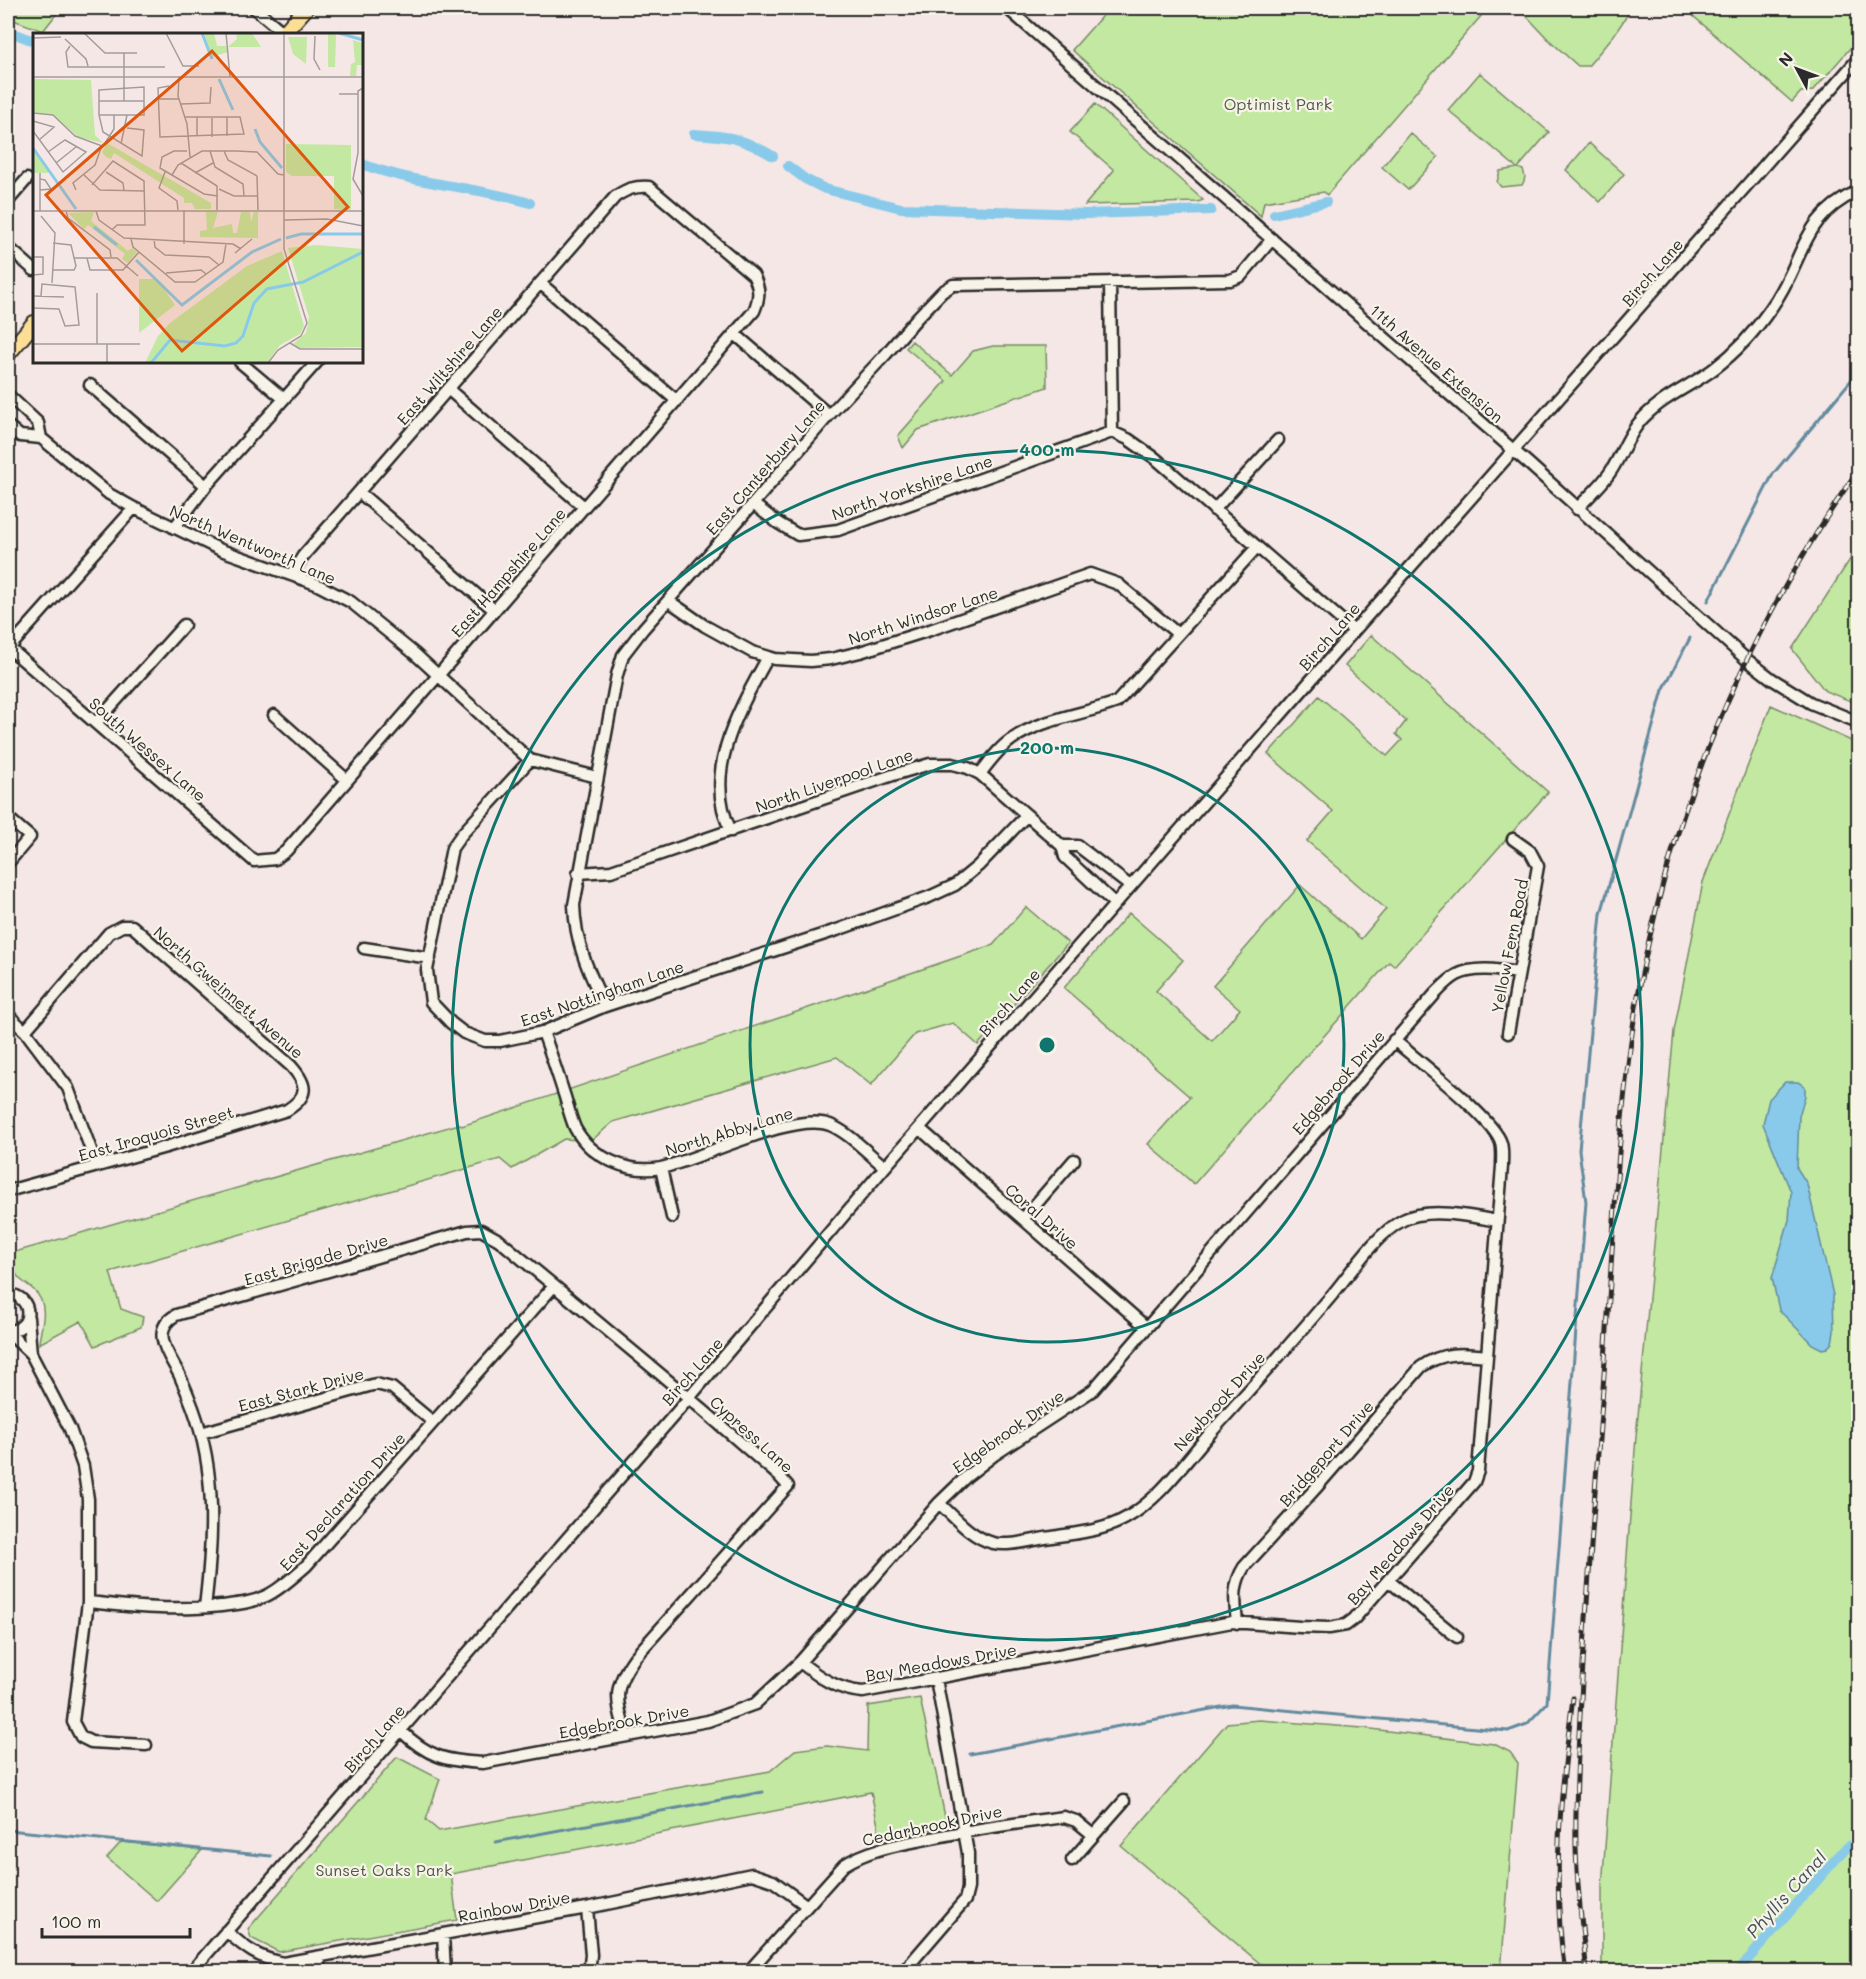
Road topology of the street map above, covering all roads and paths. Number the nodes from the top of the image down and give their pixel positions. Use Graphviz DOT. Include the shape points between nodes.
graph roads {
  1 [pos="254,8"];
  2 [pos="306,8"];
  3 [pos="1007,8"];
  4 [pos="283,33"];
  5 [pos="285,33"];
  6 [pos="1858,59"];
  7 [pos="27,179"];
  8 [pos="1858,191"];
  9 [pos="8,201"];
  10 [pos="1272,239"];
  11 [pos="8,247"];
  12 [pos="33,269"];
  13 [pos="1110,282"];
  14 [pos="540,283"];
  15 [pos="759,299"];
  16 [pos="33,324"];
  17 [pos="735,334"];
  18 [pos="8,354"];
  19 [pos="241,363"];
  20 [pos="316,363"];
  21 [pos="90,385"];
  22 [pos="448,389"];
  23 [pos="8,395"];
  24 [pos="284,399"];
  25 [pos="677,401"];
  26 [pos="829,415"];
  27 [pos="8,426"];
  28 [pos="1112,432"];
  29 [pos="41,438"];
  30 [pos="1278,440"];
  31 [pos="1513,450"];
  32 [pos="206,486"];
  33 [pos="359,492"];
  34 [pos="753,504"];
  35 [pos="584,507"];
  36 [pos="134,508"];
  37 [pos="1577,509"];
  38 [pos="1214,510"];
  39 [pos="174,528"];
  40 [pos="1257,547"];
  41 [pos="291,575"];
  42 [pos="669,601"];
  43 [pos="494,610"];
  44 [pos="184,625"];
  45 [pos="1354,631"];
  46 [pos="1178,634"];
  47 [pos="8,647"];
  48 [pos="768,657"];
  49 [pos="438,675"];
  50 [pos="274,715"];
  51 [pos="1858,722"];
  52 [pos="96,723"];
  53 [pos="530,760"];
  54 [pos="980,774"];
  55 [pos="597,777"];
  56 [pos="347,780"];
  57 [pos="1027,815"];
  58 [pos="8,818"];
  59 [pos="731,831"];
  60 [pos="1513,839"];
  61 [pos="1062,846"];
  62 [pos="273,860"];
  63 [pos="8,864"];
  64 [pos="579,873"];
  65 [pos="1130,886"];
  66 [pos="1115,904"];
  67 [pos="364,948"];
  68 [pos="430,958"];
  69 [pos="1518,974"];
  70 [pos="605,1006"];
  71 [pos="8,1015"];
  72 [pos="25,1030"];
  73 [pos="543,1032"];
  74 [pos="1508,1033"];
  75 [pos="1394,1040"];
  76 [pos="304,1093"];
  77 [pos="919,1128"];
  78 [pos="1074,1160"];
  79 [pos="97,1166"];
  80 [pos="885,1167"];
  81 [pos="661,1168"];
  82 [pos="8,1191"];
  83 [pos="672,1217"];
  84 [pos="1023,1219"];
  85 [pos="1497,1221"];
  86 [pos="481,1230"];
  87 [pos="8,1282"];
  88 [pos="554,1286"];
  89 [pos="13,1295"];
  90 [pos="27,1316"];
  91 [pos="1146,1326"];
  92 [pos="8,1332"];
  93 [pos="31,1354"];
  94 [pos="1487,1356"];
  95 [pos="689,1398"];
  96 [pos="433,1422"];
  97 [pos="201,1433"];
  98 [pos="939,1503"];
  99 [pos="1389,1581"];
  100 [pos="88,1602"];
  101 [pos="205,1607"];
  102 [pos="1237,1623"];
  103 [pos="1457,1637"];
  104 [pos="800,1662"];
  105 [pos="936,1679"];
  106 [pos="400,1731"];
  107 [pos="626,1735"];
  108 [pos="146,1745"];
  109 [pos="1124,1801"];
  110 [pos="965,1831"];
  111 [pos="1094,1835"];
  112 [pos="1072,1860"];
  113 [pos="807,1906"];
  114 [pos="586,1908"];
  115 [pos="226,1931"];
  116 [pos="442,1934"];
  117 [pos="321,1956"];
  118 [pos="191,1971"];
  119 [pos="317,1971"];
  120 [pos="445,1971"];
  121 [pos="589,1971"];
  122 [pos="748,1971"];
  123 [pos="903,1971"];
  1 -- 4 [label="street"];
  2 -- 5 [label="main road"];
  3 -- 10 [label="street, 11th Avenue Extension"];
  6 -- 31 [label="street, Birch Lane"];
  7 -- 9 [label="street"];
  8 -- 37 [label="street" via="1827,210 1814,225 1789,279 1751,333 1715,368 1643,417 1610,473"];
  10 -- 13 [label="street, East Canterbury Lane" via="1241,276 1230,280"];
  10 -- 31 [label="street, 11th Avenue Extension"];
  11 -- 12 [label="street"];
  13 -- 26 [label="street, East Canterbury Lane" via="953,285 917,318"];
  13 -- 28 [label="street"];
  14 -- 15 [label="street, East Wiltshire Lane" via="615,196 640,186 649,187 753,275"];
  14 -- 22 [label="street, East Wiltshire Lane"];
  14 -- 25 [label="street"];
  15 -- 17 [label="street, East Hampshire Lane"];
  16 -- 18 [label="main road"];
  17 -- 25 [label="street, East Hampshire Lane"];
  17 -- 26 [label="street"];
  19 -- 24 [label="street"];
  20 -- 24 [label="street"];
  21 -- 32 [label="street"];
  22 -- 33 [label="street, East Wiltshire Lane"];
  22 -- 35 [label="street"];
  23 -- 29 [label="street, North Wentworth Lane" via="38,423"];
  24 -- 32 [label="street"];
  25 -- 35 [label="street, East Hampshire Lane"];
  26 -- 34 [label="street, East Canterbury Lane"];
  27 -- 29 [label="street, North Wentworth Lane" via="20,436"];
  28 -- 34 [label="street, North Yorkshire Lane" via="838,530 798,535"];
  28 -- 38 [label="street" via="1155,458"];
  29 -- 36 [label="street, North Wentworth Lane" via="109,494"];
  30 -- 38 [label="street"];
  31 -- 37 [label="street, 11th Avenue Extension"];
  31 -- 45 [label="street, Birch Lane"];
  32 -- 39 [label="street"];
  33 -- 41 [label="street, East Wiltshire Lane"];
  33 -- 43 [label="street"];
  34 -- 42 [label="street, East Canterbury Lane"];
  35 -- 43 [label="street, East Hampshire Lane"];
  36 -- 39 [label="street, North Wentworth Lane"];
  36 -- 47 [label="street"];
  37 -- 51 [label="street, 11th Avenue Extension" via="1772,679 1811,703"];
  38 -- 40 [label="street"];
  39 -- 41 [label="street, North Wentworth Lane"];
  40 -- 45 [label="street"];
  40 -- 46 [label="street"];
  41 -- 49 [label="street, North Wentworth Lane" via="351,602"];
  42 -- 48 [label="street, North Windsor Lane" via="730,641"];
  42 -- 55 [label="street, East Canterbury Lane" via="623,655"];
  43 -- 49 [label="street, East Hampshire Lane"];
  44 -- 52 [label="street"];
  45 -- 65 [label="street, Birch Lane"];
  46 -- 48 [label="street, North Windsor Lane" via="1118,584 1090,574 860,652 811,661"];
  46 -- 54 [label="street" via="1117,702 1025,731 1010,741"];
  47 -- 52 [label="street, South Wessex Lane"];
  48 -- 59 [label="street" via="741,704 723,760 720,796"];
  49 -- 53 [label="street, North Wentworth Lane"];
  49 -- 56 [label="street, East Hampshire Lane"];
  50 -- 56 [label="street"];
  52 -- 62 [label="street, South Wessex Lane" via="254,861"];
  53 -- 55 [label="street, North Wentworth Lane"];
  53 -- 68 [label="street, East Nottingham Lane" via="452,848"];
  54 -- 57 [label="street, North Liverpool Lane"];
  54 -- 59 [label="street, North Liverpool Lane" via="952,764 930,764"];
  55 -- 64 [label="street, East Canterbury Lane"];
  56 -- 62 [label="street, East Hampshire Lane" via="286,851"];
  57 -- 61 [label="street, North Liverpool Lane"];
  57 -- 70 [label="street, East Nottingham Lane" via="978,866 955,885 929,897"];
  58 -- 63 [label="street" via="30,837"];
  59 -- 64 [label="street, North Liverpool Lane" via="611,871"];
  60 -- 69 [label="street, Yellow Fern Road" via="1530,851 1538,866"];
  61 -- 65 [label="street, North Liverpool Lane" via="1078,846"];
  61 -- 66 [label="street, North Liverpool Lane" via="1065,857"];
  64 -- 70 [label="street, East Canterbury Lane" via="573,905 574,928 587,969"];
  65 -- 66 [label="street, Birch Lane"];
  66 -- 77 [label="street, Birch Lane"];
  67 -- 68 [label="street"];
  68 -- 73 [label="street, East Nottingham Lane" via="427,970 431,1002 464,1033 485,1041 500,1041"];
  69 -- 74 [label="street, Yellow Fern Road"];
  69 -- 75 [label="street, Edgebrook Drive" via="1480,970 1457,975"];
  70 -- 73 [label="street, East Nottingham Lane"];
  71 -- 72 [label="street"];
  72 -- 76 [label="street, North Gweinnett Avenue" via="109,933 132,926 291,1066 302,1078"];
  72 -- 79 [label="street" via="68,1088"];
  73 -- 81 [label="street, North Abby Lane" via="575,1128 586,1143 619,1165"];
  75 -- 85 [label="street, Bay Meadows Drive" via="1495,1131 1501,1144 1502,1166"];
  75 -- 91 [label="street, Edgebrook Drive"];
  76 -- 79 [label="street, East Iroquois Street" via="299,1103 287,1110"];
  77 -- 80 [label="street, Birch Lane"];
  77 -- 84 [label="street, Coral Drive"];
  78 -- 84 [label="street"];
  79 -- 82 [label="street, East Iroquois Street"];
  80 -- 81 [label="street, North Abby Lane" via="843,1133 818,1122 780,1127"];
  80 -- 95 [label="street, Birch Lane"];
  81 -- 83 [label="street"];
  84 -- 91 [label="street, Coral Drive"];
  85 -- 94 [label="street, Bay Meadows Drive"];
  85 -- 98 [label="street, Newbrook Drive" via="1418,1215 1405,1218 1385,1232 1171,1478 1144,1506 1117,1523 1076,1533 993,1543 967,1528"];
  86 -- 88 [label="street, Cypress Lane" via="499,1240"];
  86 -- 97 [label="street, East Brigade Drive" via="171,1317 162,1332 163,1344"];
  87 -- 89 [label="street"];
  88 -- 95 [label="street, Cypress Lane"];
  88 -- 96 [label="street, East Declaration Drive"];
  89 -- 90 [label="street" via="26,1305"];
  90 -- 92 [label="street" via="22,1326"];
  90 -- 93 [label="street"];
  91 -- 98 [label="street, Edgebrook Drive" via="1093,1390 994,1455"];
  92 -- 93 [label="street"];
  93 -- 100 [label="street" via="70,1429 83,1466 88,1499"];
  94 -- 99 [label="street, Bay Meadows Drive" via="1474,1482"];
  94 -- 102 [label="street, Bridgeport Drive" via="1454,1353 1421,1367 1244,1567 1234,1589"];
  95 -- 106 [label="street, Birch Lane"];
  95 -- 107 [label="street, Cypress Lane" via="788,1486 624,1672 617,1688"];
  96 -- 97 [label="street, East Stark Drive" via="392,1388 376,1384"];
  96 -- 101 [label="street, East Declaration Drive" via="285,1585 249,1602"];
  97 -- 101 [label="street" via="212,1494"];
  98 -- 104 [label="street, Edgebrook Drive"];
  99 -- 102 [label="street, Bay Meadows Drive" via="1346,1624 1307,1628"];
  99 -- 103 [label="street"];
  100 -- 101 [label="street, East Declaration Drive" via="176,1609"];
  100 -- 108 [label="street" via="73,1722 76,1730 91,1742"];
  102 -- 105 [label="street, Bay Meadows Drive"];
  104 -- 105 [label="street, Bay Meadows Drive" via="849,1691"];
  104 -- 107 [label="street, Edgebrook Drive" via="755,1704 708,1721"];
  105 -- 110 [label="street"];
  106 -- 107 [label="street, Edgebrook Drive" via="436,1756 453,1762 483,1763"];
  106 -- 115 [label="street, Birch Lane"];
  109 -- 111 [label="street"];
  110 -- 111 [label="street, Cedarbrook Drive" via="1064,1817"];
  110 -- 113 [label="street, Cedarbrook Drive" via="881,1848 857,1857 844,1865"];
  110 -- 123 [label="street" via="968,1888 964,1900"];
  111 -- 112 [label="street"];
  113 -- 114 [label="street, Rainbow Drive" via="773,1881 752,1874"];
  113 -- 122 [label="street, Cedarbrook Drive"];
  114 -- 116 [label="street, Rainbow Drive"];
  114 -- 121 [label="street"];
  115 -- 117 [label="street, Rainbow Drive" via="265,1959 284,1963"];
  115 -- 118 [label="street, Birch Lane"];
  116 -- 117 [label="street, Rainbow Drive"];
  116 -- 120 [label="street"];
  117 -- 119 [label="street"];
}
